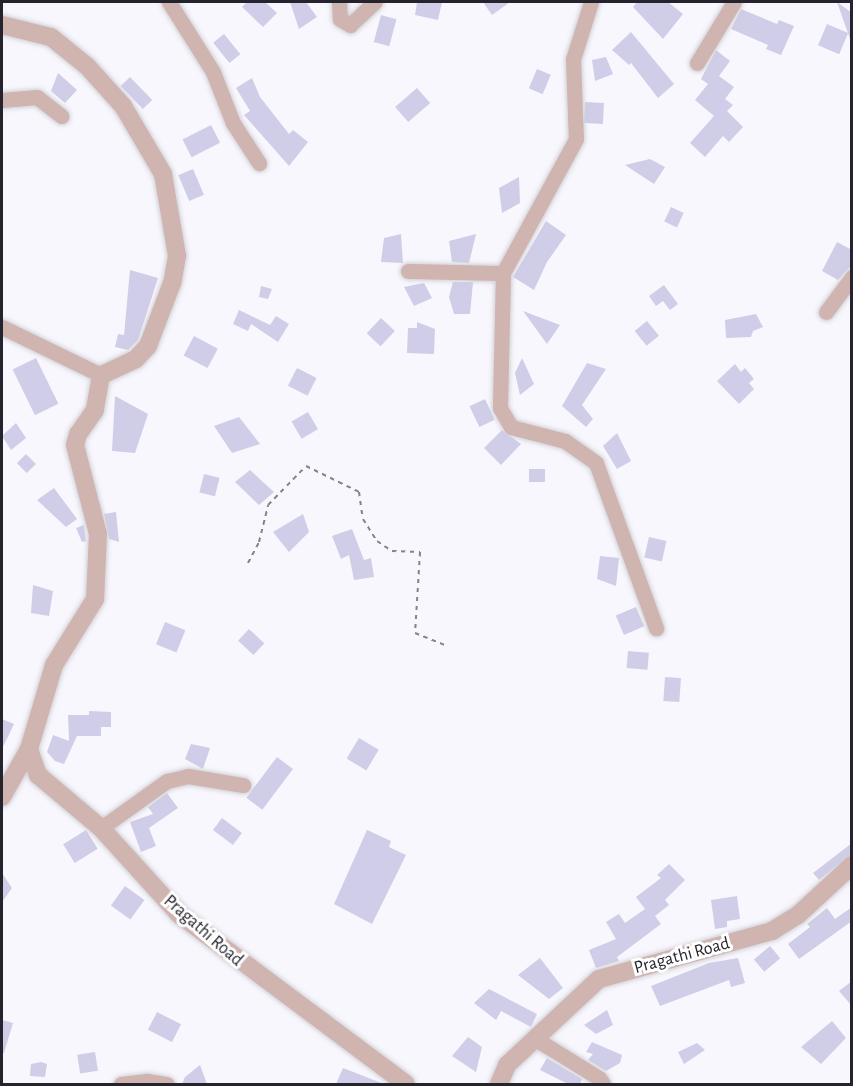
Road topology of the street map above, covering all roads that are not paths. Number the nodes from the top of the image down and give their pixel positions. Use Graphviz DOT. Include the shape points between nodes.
graph roads {
  1 [pos="169,2"];
  2 [pos="339,2"];
  3 [pos="375,2"];
  4 [pos="591,2"];
  5 [pos="735,2"];
  6 [pos="2,25"];
  7 [pos="697,63"];
  8 [pos="2,100"];
  9 [pos="61,116"];
  10 [pos="259,164"];
  11 [pos="408,271"];
  12 [pos="503,273"];
  13 [pos="852,277"];
  14 [pos="826,312"];
  15 [pos="2,327"];
  16 [pos="101,375"];
  17 [pos="656,628"];
  18 [pos="29,749"];
  19 [pos="243,785"];
  20 [pos="2,797"];
  21 [pos="101,828"];
  22 [pos="852,865"];
  23 [pos="534,1038"];
  24 [pos="122,1084"];
  25 [pos="167,1084"];
  26 [pos="406,1084"];
  27 [pos="499,1084"];
  28 [pos="603,1084"];
  1 -- 10 [label="street" via="213,72 233,123"];
  2 -- 3 [label="street" via="340,19 350,25"];
  4 -- 12 [label="street" via="573,59 576,139"];
  5 -- 7 [label="street"];
  6 -- 16 [label="street" via="51,37 87,66 123,106 163,174 176,246 172,283 148,346 136,359"];
  8 -- 9 [label="street" via="37,97"];
  11 -- 12 [label="street"];
  12 -- 17 [label="street" via="503,420 511,427 565,441 596,463"];
  13 -- 14 [label="street"];
  15 -- 16 [label="street"];
  16 -- 18 [label="street" via="95,410 75,445 98,534 95,600 54,665"];
  18 -- 20 [label="street"];
  18 -- 21 [label="street, Pragathi Road" via="39,775"];
  19 -- 21 [label="street" via="188,776 167,781"];
  21 -- 26 [label="street, Pragathi Road" via="180,915"];
  22 -- 23 [label="street, Pragathi Road" via="798,915 772,931 599,979"];
  23 -- 27 [label="street, Pragathi Road" via="507,1065"];
  23 -- 28 [label="street"];
  24 -- 25 [label="street"];
}
